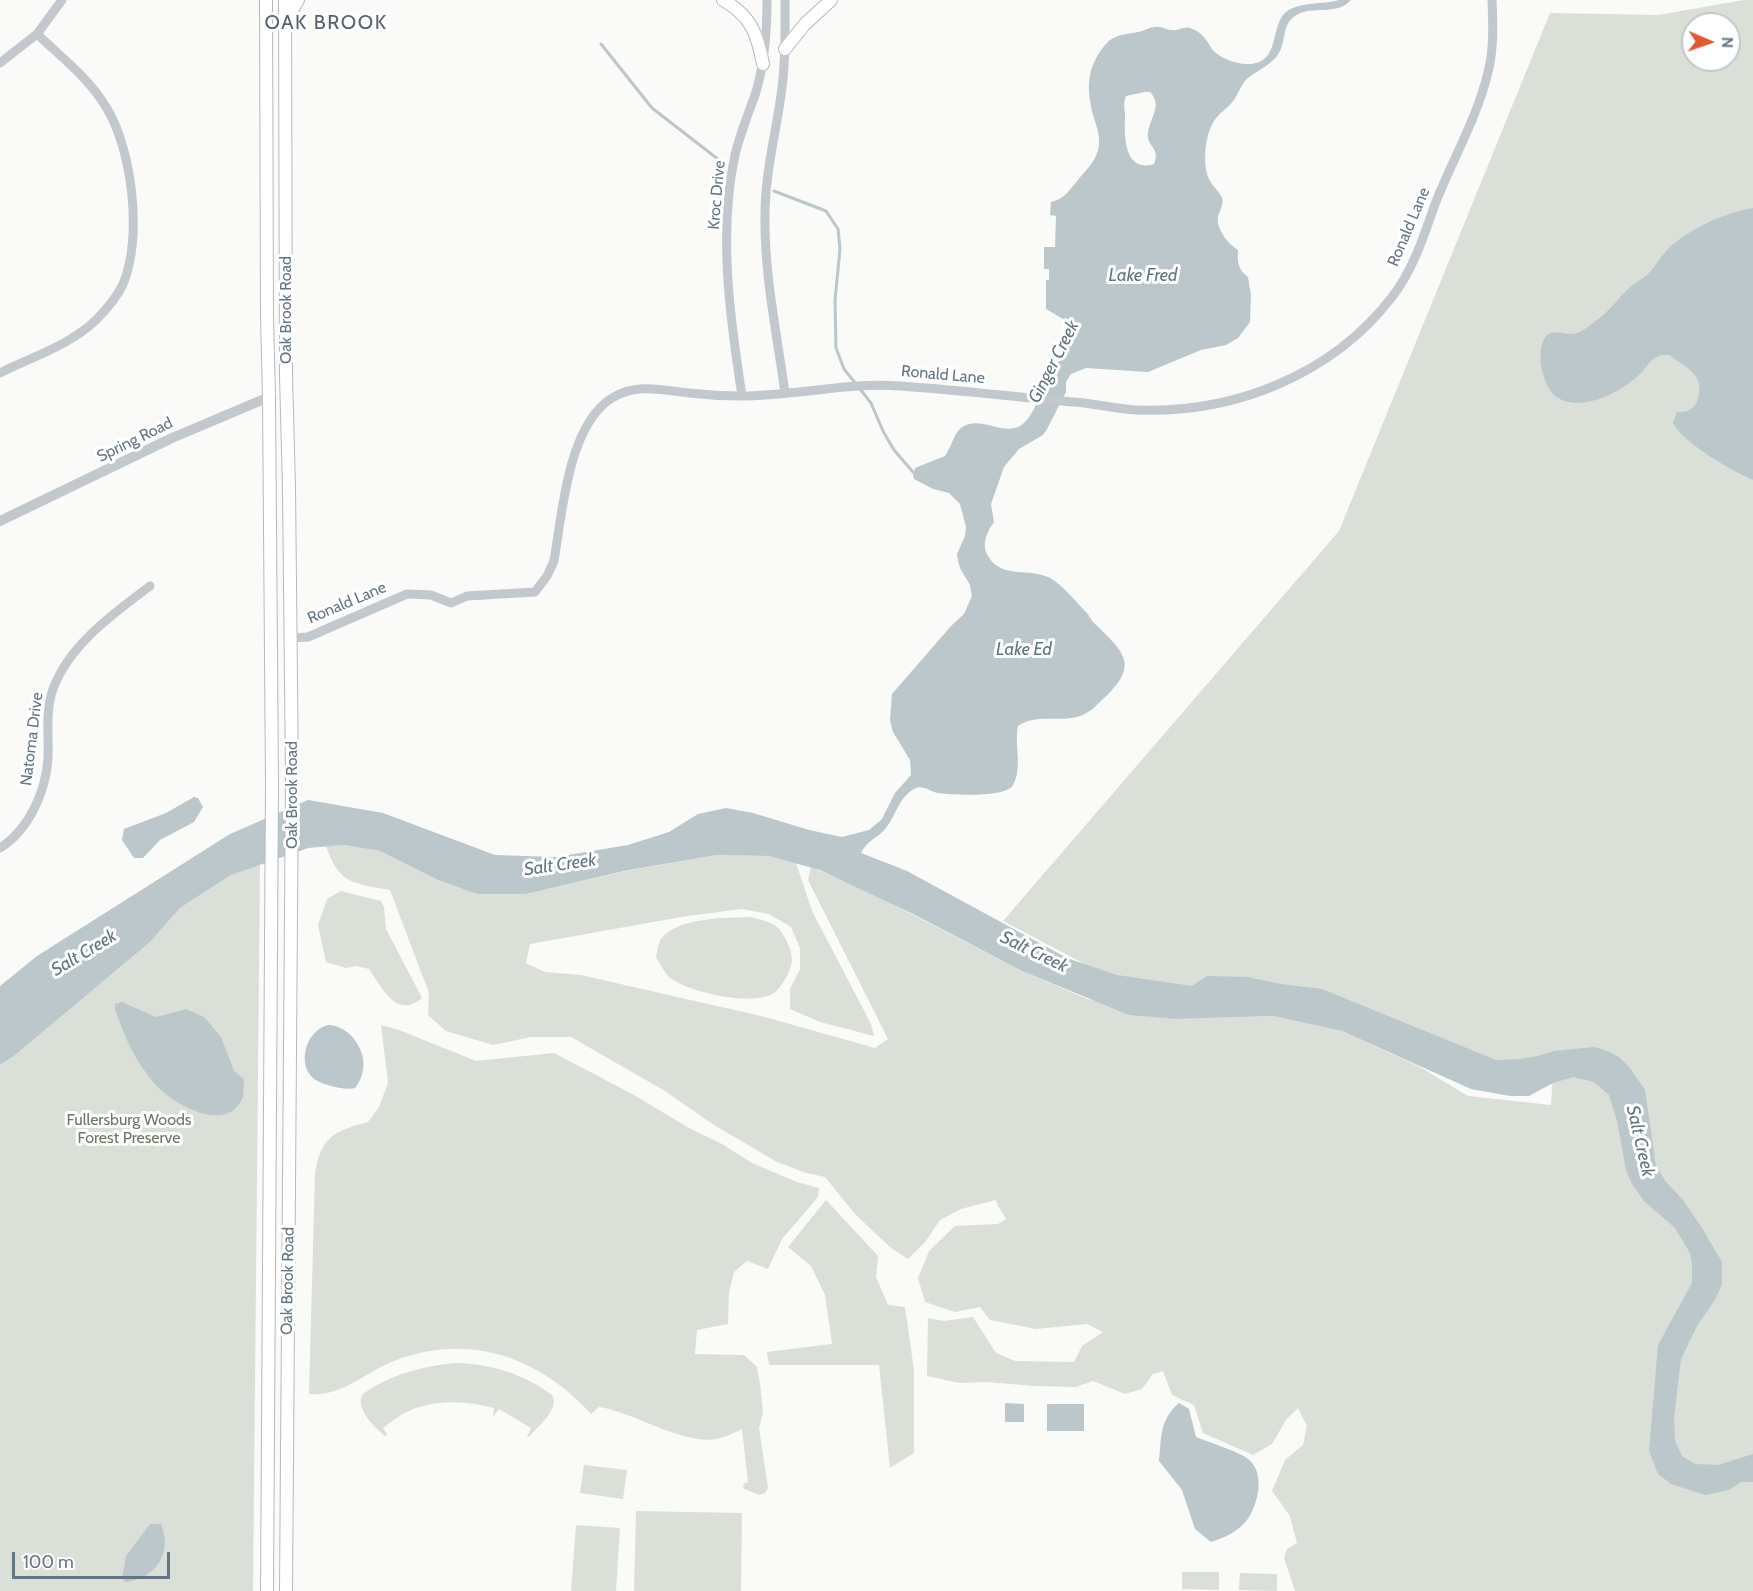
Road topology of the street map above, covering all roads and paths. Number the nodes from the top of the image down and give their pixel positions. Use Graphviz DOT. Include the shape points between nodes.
graph roads {
  1 [pos="62,0"];
  2 [pos="266,0"];
  3 [pos="285,0"];
  4 [pos="298,0"];
  5 [pos="723,0"];
  6 [pos="767,0"];
  7 [pos="785,0"];
  8 [pos="831,0"];
  9 [pos="1492,0"];
  10 [pos="285,26"];
  11 [pos="37,34"];
  12 [pos="785,49"];
  13 [pos="0,63"];
  14 [pos="763,64"];
  15 [pos="0,372"];
  16 [pos="785,393"];
  17 [pos="287,394"];
  18 [pos="269,396"];
  19 [pos="742,396"];
  20 [pos="0,521"];
  21 [pos="150,586"];
  22 [pos="291,638"];
  23 [pos="0,848"];
  24 [pos="267,1591"];
  25 [pos="286,1591"];
  1 -- 11 [label="street"];
  2 -- 18 [label="main road, Oak Brook Road"];
  3 -- 10 [label="main road, Oak Brook Road"];
  4 -- 10 [label="main road"];
  5 -- 14 [label="main road" via="750,23 759,40"];
  6 -- 14 [label="street, Kroc Drive"];
  7 -- 12 [label="street"];
  8 -- 12 [label="main road"];
  9 -- 16 [label="street, Ronald Lane" via="1489,70 1412,266 1393,296 1348,343 1323,361 1248,397 1178,408 1136,410 899,386 847,386"];
  10 -- 17 [label="main road, Oak Brook Road"];
  11 -- 13 [label="street"];
  11 -- 15 [label="street" via="95,90 118,129 132,200 130,262 115,298 84,330"];
  12 -- 16 [label="street" via="765,214 767,262"];
  14 -- 19 [label="street, Kroc Drive" via="730,182 729,282"];
  16 -- 19 [label="street, Ronald Lane"];
  17 -- 18 [label="street, Spring Road"];
  17 -- 22 [label="main road, Oak Brook Road"];
  18 -- 20 [label="street, Spring Road"];
  18 -- 24 [label="main road, Oak Brook Road" via="272,784"];
  19 -- 22 [label="street, Ronald Lane" via="632,388 610,399 588,421 574,451 554,561 535,592 467,596 451,603 431,595 407,594 308,637"];
  21 -- 23 [label="street, Natoma Drive" via="92,635 60,674 47,715 48,755 41,792 26,822"];
  22 -- 25 [label="main road, Oak Brook Road"];
}
